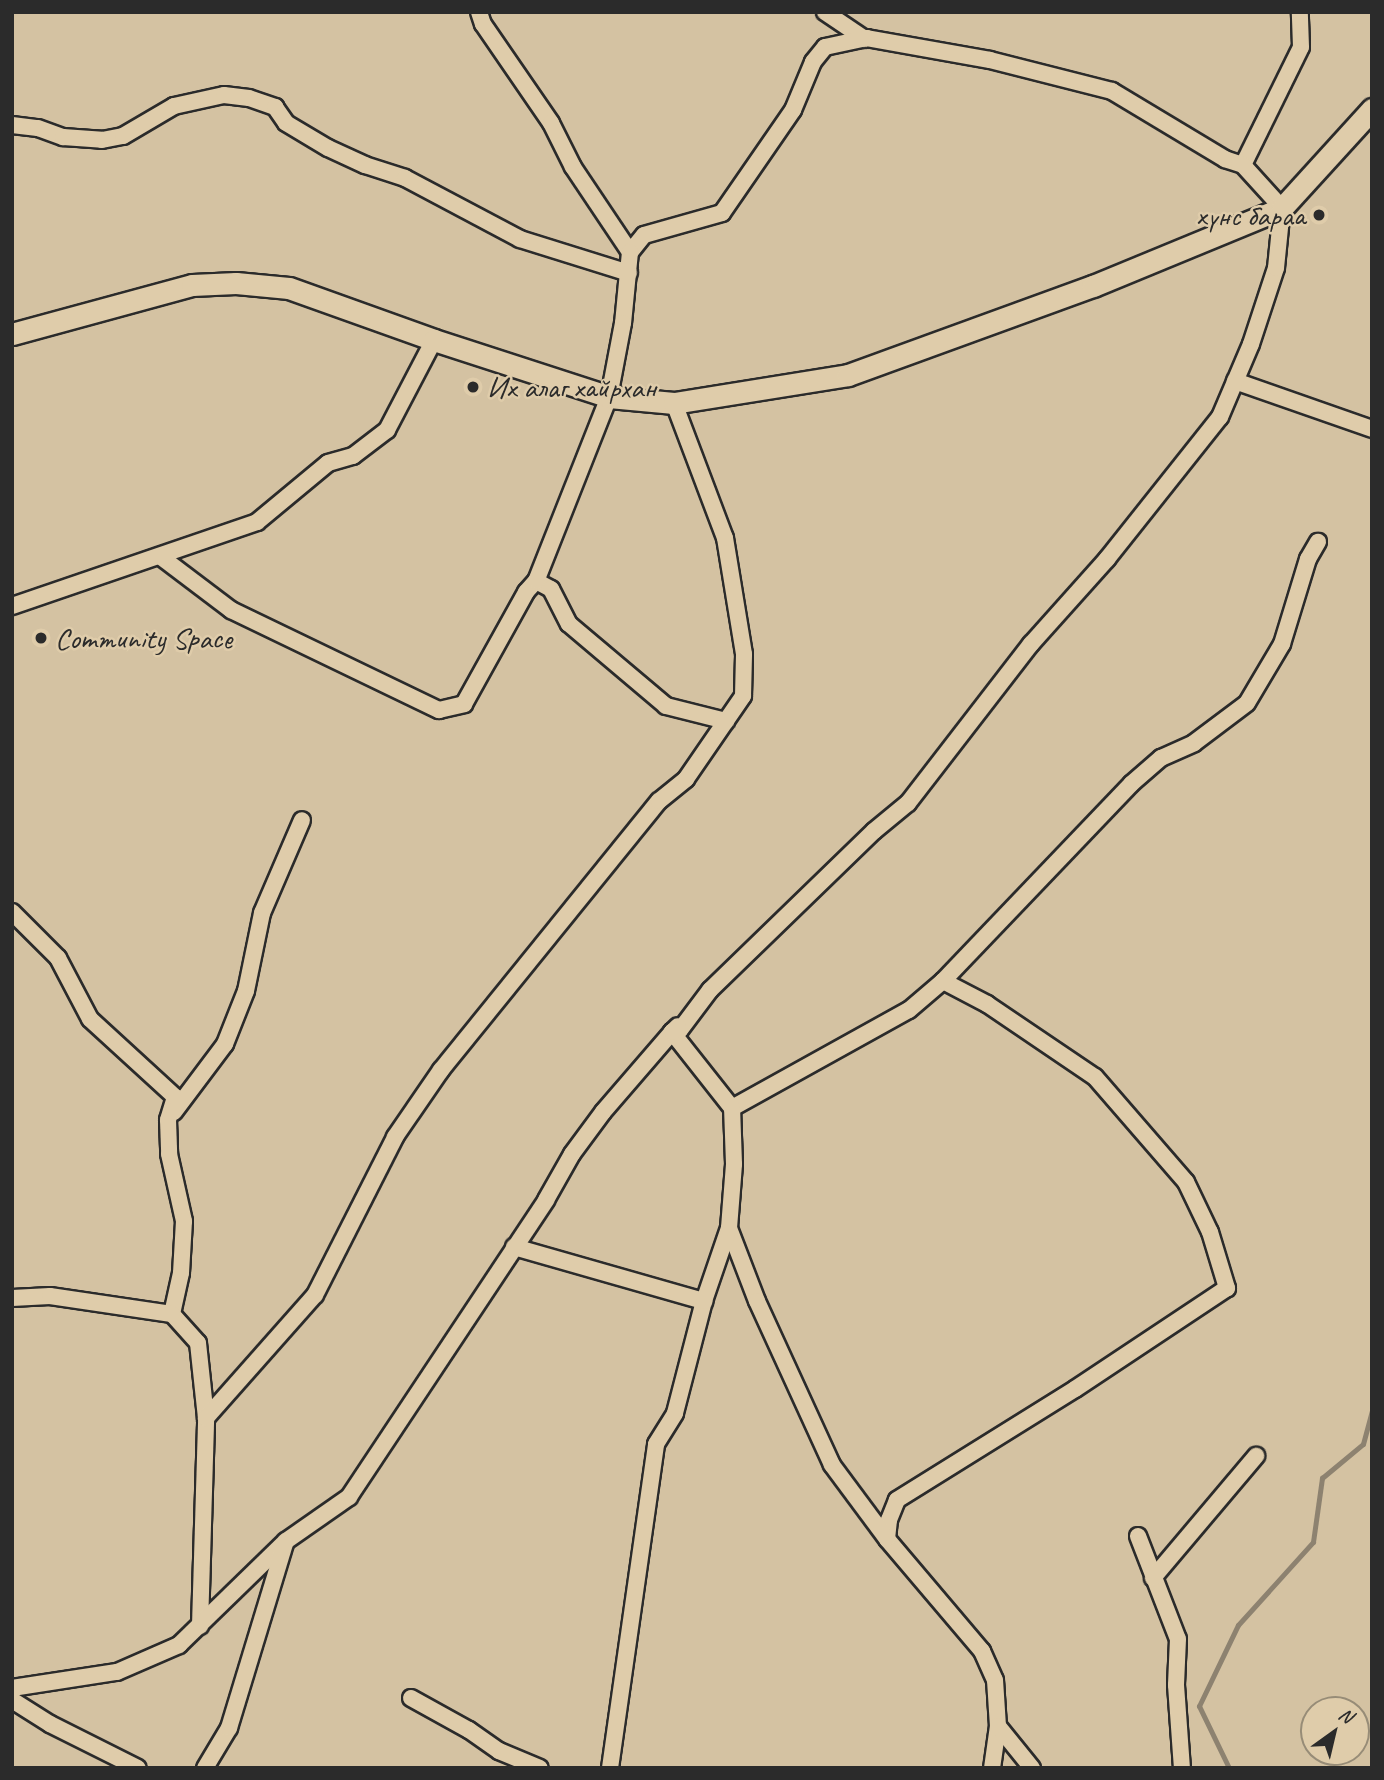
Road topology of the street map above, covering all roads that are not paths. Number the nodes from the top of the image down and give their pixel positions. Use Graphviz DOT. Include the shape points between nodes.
graph roads {
  1 [pos="479,12"];
  2 [pos="825,12"];
  3 [pos="1300,12"];
  4 [pos="865,39"];
  5 [pos="1372,109"];
  6 [pos="12,125"];
  7 [pos="1243,166"];
  8 [pos="1282,208"];
  9 [pos="630,252"];
  10 [pos="628,273"];
  11 [pos="12,334"];
  12 [pos="435,340"];
  13 [pos="1235,381"];
  14 [pos="609,397"];
  15 [pos="674,403"];
  16 [pos="1372,429"];
  17 [pos="1318,542"];
  18 [pos="161,557"];
  19 [pos="536,581"];
  20 [pos="12,606"];
  21 [pos="726,721"];
  22 [pos="302,820"];
  23 [pos="12,912"];
  24 [pos="943,981"];
  25 [pos="672,1032"];
  26 [pos="732,1108"];
  27 [pos="168,1120"];
  28 [pos="729,1228"];
  29 [pos="514,1248"];
  30 [pos="12,1298"];
  31 [pos="704,1301"];
  32 [pos="172,1314"];
  33 [pos="206,1418"];
  34 [pos="1256,1456"];
  35 [pos="1138,1536"];
  36 [pos="887,1539"];
  37 [pos="286,1541"];
  38 [pos="1153,1578"];
  39 [pos="200,1626"];
  40 [pos="12,1688"];
  41 [pos="411,1698"];
  42 [pos="12,1700"];
  43 [pos="998,1726"];
  44 [pos="138,1768"];
  45 [pos="205,1768"];
  46 [pos="540,1768"];
  47 [pos="610,1768"];
  48 [pos="992,1768"];
  49 [pos="1032,1768"];
  50 [pos="1182,1768"];
  1 -- 9 [label="street"];
  2 -- 4 [label="street"];
  3 -- 7 [label="street" via="1301,47"];
  4 -- 7 [label="street" via="990,60 1112,91"];
  4 -- 9 [label="street" via="825,47 813,62 793,110 722,214 644,234"];
  5 -- 8 [label="street"];
  6 -- 10 [label="street" via="102,140 123,136 174,106 224,95 249,97 275,107 286,124 328,148 405,177 520,239"];
  7 -- 8 [label="street"];
  8 -- 13 [label="street" via="1276,268"];
  8 -- 15 [label="street" via="1093,286 848,375"];
  9 -- 10 [label="street"];
  10 -- 14 [label="street"];
  11 -- 12 [label="street" via="192,285 236,283 289,288"];
  12 -- 14 [label="street"];
  12 -- 18 [label="street" via="387,430 352,456 328,463 257,522"];
  13 -- 16 [label="street"];
  13 -- 25 [label="street" via="1220,417 1107,559 1031,644 908,803 710,990 680,1030"];
  14 -- 15 [label="street"];
  14 -- 19 [label="street"];
  15 -- 21 [label="street" via="705,480 734,577 744,654 743,696"];
  17 -- 24 [label="street" via="1308,559 1282,644 1247,703 1194,743 1161,758 1131,784"];
  18 -- 19 [label="street" via="231,610 439,709 464,704"];
  18 -- 20 [label="street"];
  19 -- 21 [label="street" via="551,589 569,624 666,706"];
  21 -- 33 [label="street" via="686,779 659,801 441,1070 395,1137 315,1295"];
  22 -- 27 [label="street" via="262,913 246,991 225,1044"];
  23 -- 27 [label="street" via="58,958 90,1019 176,1097"];
  24 -- 26 [label="street" via="909,1010"];
  24 -- 36 [label="street" via="987,1004 1096,1077 1186,1182 1210,1232 1227,1288 897,1500"];
  25 -- 26 [label="street"];
  25 -- 29 [label="street" via="603,1111"];
  26 -- 28 [label="street"];
  27 -- 32 [label="street" via="169,1154 184,1221 181,1273"];
  28 -- 31 [label="street"];
  28 -- 36 [label="street" via="832,1465"];
  29 -- 31 [label="street"];
  29 -- 37 [label="street" via="349,1497"];
  30 -- 32 [label="street" via="50,1296"];
  31 -- 47 [label="street" via="675,1413 656,1444"];
  32 -- 33 [label="street" via="198,1343"];
  33 -- 39 [label="street"];
  34 -- 38 [label="street"];
  35 -- 38 [label="street"];
  36 -- 43 [label="street" via="982,1651 995,1680"];
  37 -- 39 [label="street"];
  37 -- 45 [label="street" via="229,1728"];
  38 -- 50 [label="street" via="1178,1639"];
  39 -- 40 [label="street" via="179,1645 117,1672"];
  41 -- 46 [label="street" via="499,1751"];
  42 -- 44 [label="street"];
  43 -- 48 [label="street"];
  43 -- 49 [label="street"];
}
